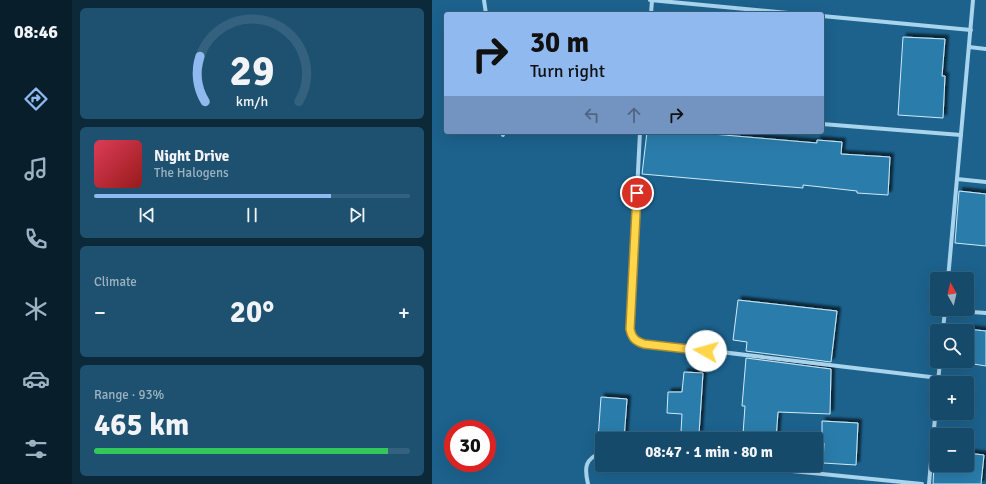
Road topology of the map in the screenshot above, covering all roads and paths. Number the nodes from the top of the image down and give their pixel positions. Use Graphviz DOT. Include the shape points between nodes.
graph roads {
  1 [pos="484,0"];
  2 [pos="651,0"];
  3 [pos="974,0"];
  4 [pos="486,12"];
  5 [pos="650,12"];
  6 [pos="778,12"];
  7 [pos="824,16"];
  8 [pos="971,30"];
  9 [pos="969,47"];
  10 [pos="986,49"];
  11 [pos="824,124"];
  12 [pos="640,134"];
  13 [pos="961,135"];
  14 [pos="957,179"];
  15 [pos="986,182"];
  16 [pos="949,272"];
  17 [pos="974,313"];
  18 [pos="986,314"];
  19 [pos="930,377"];
  20 [pos="935,420"];
  21 [pos="595,455"];
  22 [pos="803,472"];
  23 [pos="588,484"];
  24 [pos="922,484"];
  25 [pos="929,484"];
  1 -- 4 [label="street"];
  2 -- 5 [label="street"];
  2 -- 6 [label="street"];
  3 -- 8 [label="street"];
  7 -- 8 [label="street"];
  8 -- 9 [label="street"];
  9 -- 10 [label="street"];
  9 -- 13 [label="street"];
  11 -- 13 [label="street"];
  12 -- 19 [label="street" via="630,329 632,337 637,342"];
  13 -- 14 [label="street"];
  14 -- 15 [label="street"];
  14 -- 16 [label="street"];
  17 -- 18 [label="street"];
  20 -- 25 [label="street"];
  21 -- 23 [label="street" via="587,464 585,474"];
  22 -- 24 [label="street"];
}
